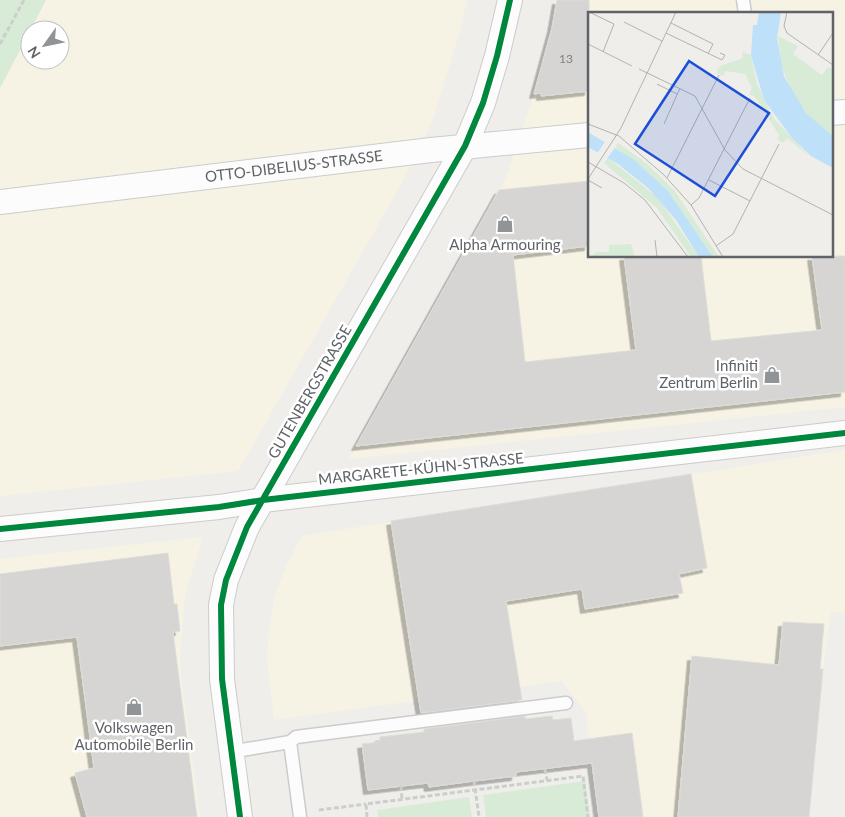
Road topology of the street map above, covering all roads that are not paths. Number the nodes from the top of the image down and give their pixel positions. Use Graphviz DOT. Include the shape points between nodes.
graph roads {
  1 [pos="510,0"];
  2 [pos="845,112"];
  3 [pos="832,113"];
  4 [pos="588,135"];
  5 [pos="466,146"];
  6 [pos="0,202"];
  7 [pos="845,433"];
  8 [pos="263,500"];
  9 [pos="0,529"];
  10 [pos="566,703"];
  11 [pos="290,742"];
  12 [pos="230,752"];
  13 [pos="300,815"];
  14 [pos="240,817"];
  1 -- 5 [label="street, GUTENBERGSTRASSE" via="497,56"];
  2 -- 3 [label="street"];
  4 -- 5 [label="street, OTTO-DIBELIUS-STRASSE"];
  5 -- 6 [label="street, OTTO-DIBELIUS-STRASSE"];
  5 -- 8 [label="street, GUTENBERGSTRASSE"];
  7 -- 8 [label="street, MARGARETE-KÜHN-STRASSE"];
  8 -- 9 [label="street, MARGARETE-KÜHN-STRASSE"];
  8 -- 12 [label="street, GUTENBERGSTRASSE" via="226,580 221,605 222,679"];
  10 -- 11 [label="lane" via="296,737"];
  11 -- 12 [label="lane"];
  11 -- 13 [label="lane"];
  12 -- 14 [label="street, GUTENBERGSTRASSE"];
}
